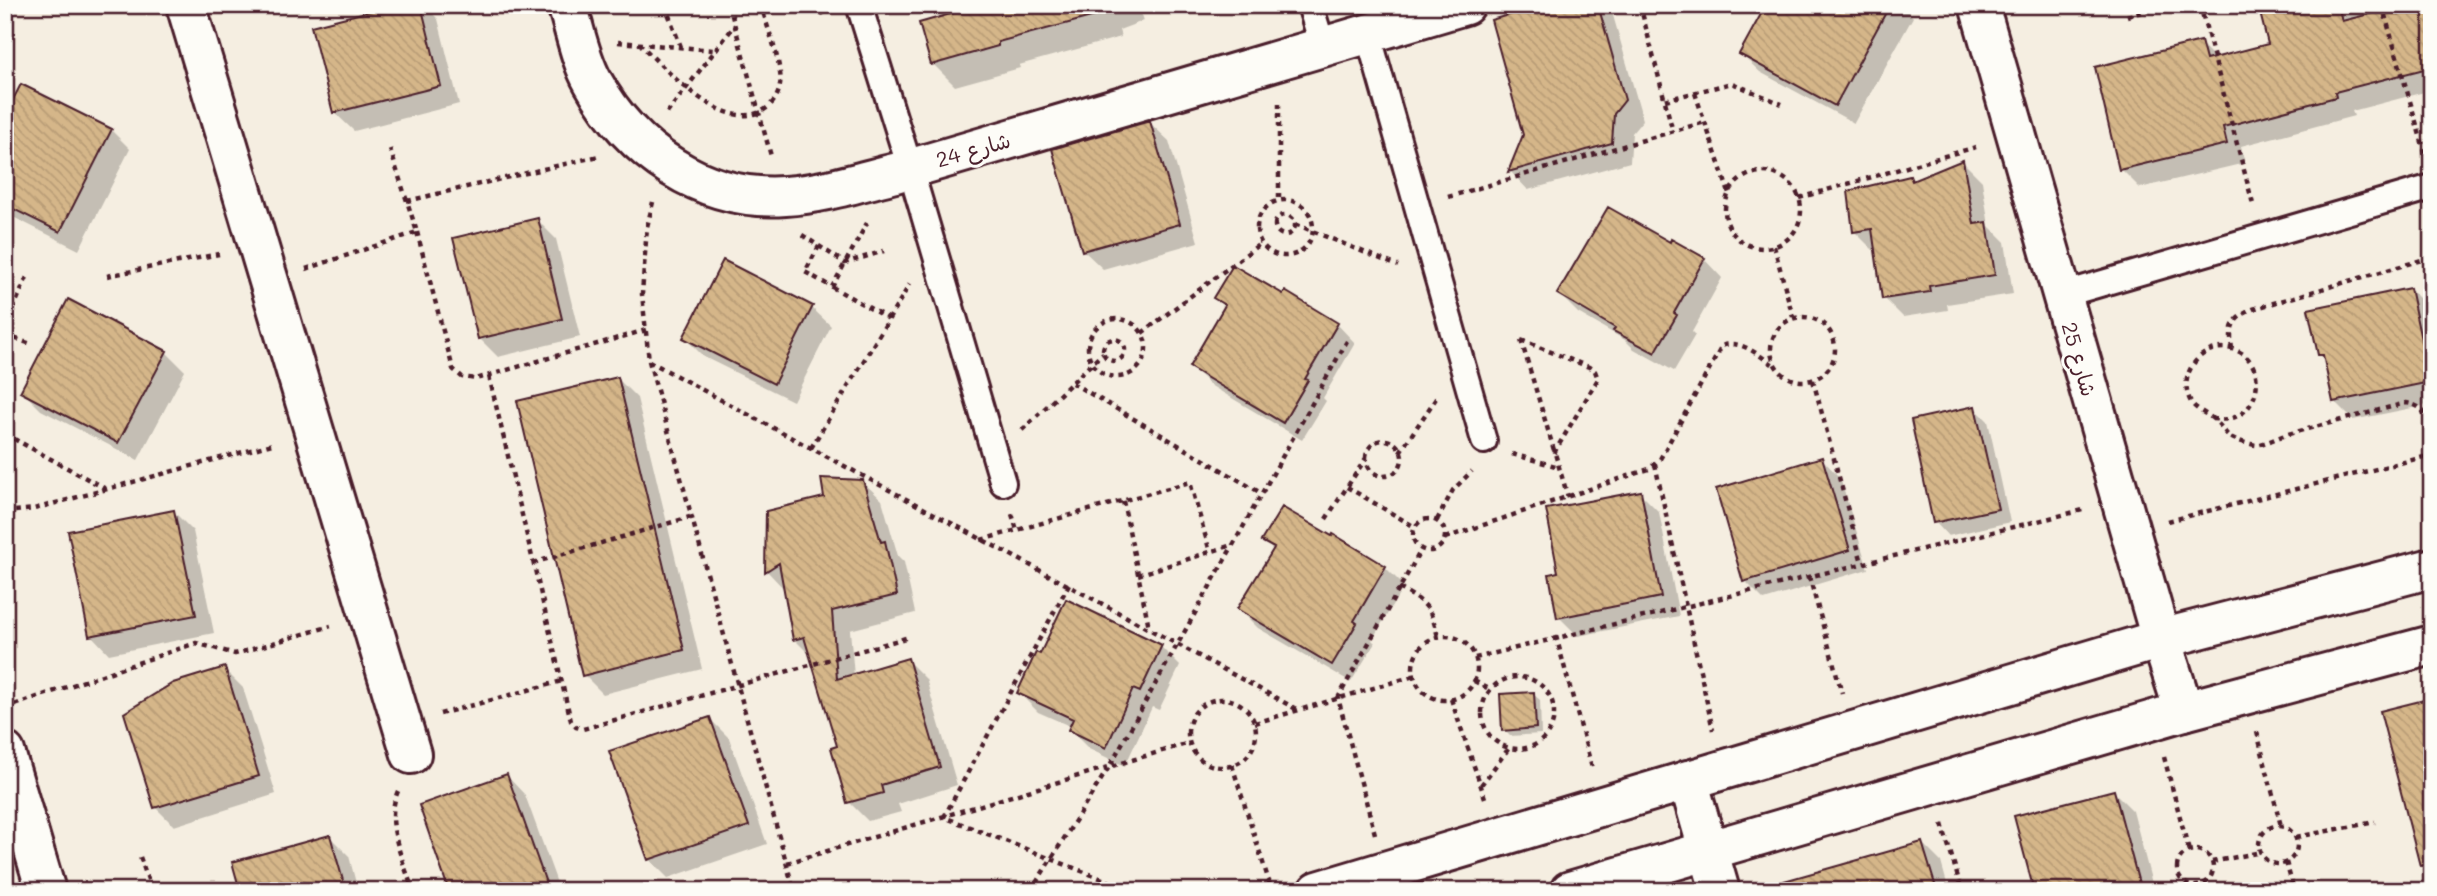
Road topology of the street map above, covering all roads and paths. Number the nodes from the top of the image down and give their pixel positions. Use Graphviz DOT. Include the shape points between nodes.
graph roads {
  1 [pos="665,5"];
  2 [pos="674,5"];
  3 [pos="729,5"];
  4 [pos="761,5"];
  5 [pos="859,5"];
  6 [pos="1310,5"];
  7 [pos="1465,5"];
  8 [pos="1640,5"];
  9 [pos="1979,5"];
  10 [pos="2166,5"];
  11 [pos="2200,5"];
  12 [pos="2382,5"];
  13 [pos="197,8"];
  14 [pos="668,14"];
  15 [pos="2127,16"];
  16 [pos="572,22"];
  17 [pos="735,25"];
  18 [pos="1368,34"];
  19 [pos="639,43"];
  20 [pos="681,47"];
  21 [pos="1323,47"];
  22 [pos="715,50"];
  23 [pos="1279,59"];
  24 [pos="686,89"];
  25 [pos="1695,93"];
  26 [pos="1665,100"];
  27 [pos="1782,104"];
  28 [pos="760,113"];
  29 [pos="1705,122"];
  30 [pos="1673,131"];
  31 [pos="2016,135"];
  32 [pos="390,149"];
  33 [pos="653,154"];
  34 [pos="2428,162"];
  35 [pos="902,170"];
  36 [pos="2432,187"];
  37 [pos="1729,192"];
  38 [pos="783,197"];
  39 [pos="1799,198"];
  40 [pos="1279,200"];
  41 [pos="407,201"];
  42 [pos="1417,206"];
  43 [pos="1295,224"];
  44 [pos="417,232"];
  45 [pos="1312,233"];
  46 [pos="2262,237"];
  47 [pos="1261,243"];
  48 [pos="819,246"];
  49 [pos="1774,246"];
  50 [pos="933,247"];
  51 [pos="2432,257"];
  52 [pos="263,264"];
  53 [pos="107,276"];
  54 [pos="27,277"];
  55 [pos="1438,282"];
  56 [pos="832,287"];
  57 [pos="2062,295"];
  58 [pos="1793,317"];
  59 [pos="889,319"];
  60 [pos="5,328"];
  61 [pos="646,331"];
  62 [pos="1142,332"];
  63 [pos="5,335"];
  64 [pos="1347,341"];
  65 [pos="31,344"];
  66 [pos="2232,349"];
  67 [pos="1103,353"];
  68 [pos="649,361"];
  69 [pos="1461,362"];
  70 [pos="1092,364"];
  71 [pos="1774,365"];
  72 [pos="489,376"];
  73 [pos="1813,380"];
  74 [pos="1072,383"];
  75 [pos="2212,419"];
  76 [pos="314,432"];
  77 [pos="5,435"];
  78 [pos="2432,436"];
  79 [pos="1484,441"];
  80 [pos="811,448"];
  81 [pos="1400,452"];
  82 [pos="1554,453"];
  83 [pos="2432,454"];
  84 [pos="995,455"];
  85 [pos="1367,457"];
  86 [pos="1655,464"];
  87 [pos="1559,467"];
  88 [pos="1003,483"];
  89 [pos="1347,486"];
  90 [pos="107,489"];
  91 [pos="1261,494"];
  92 [pos="1567,497"];
  93 [pos="1123,501"];
  94 [pos="5,512"];
  95 [pos="2125,516"];
  96 [pos="691,517"];
  97 [pos="1326,519"];
  98 [pos="1437,520"];
  99 [pos="1415,527"];
  100 [pos="1446,538"];
  101 [pos="981,540"];
  102 [pos="1233,545"];
  103 [pos="1421,550"];
  104 [pos="1210,552"];
  105 [pos="533,563"];
  106 [pos="1862,563"];
  107 [pos="2432,568"];
  108 [pos="1138,575"];
  109 [pos="1809,576"];
  110 [pos="1069,584"];
  111 [pos="1399,588"];
  112 [pos="1685,606"];
  113 [pos="369,615"];
  114 [pos="1149,628"];
  115 [pos="1556,636"];
  116 [pos="909,637"];
  117 [pos="1438,637"];
  118 [pos="2161,639"];
  119 [pos="1178,644"];
  120 [pos="2432,645"];
  121 [pos="1475,658"];
  122 [pos="1413,676"];
  123 [pos="562,681"];
  124 [pos="1474,681"];
  125 [pos="738,687"];
  126 [pos="1489,689"];
  127 [pos="2248,694"];
  128 [pos="1338,698"];
  129 [pos="1451,699"];
  130 [pos="5,708"];
  131 [pos="1298,710"];
  132 [pos="2169,716"];
  133 [pos="1255,723"];
  134 [pos="1853,731"];
  135 [pos="406,740"];
  136 [pos="1189,743"];
  137 [pos="1509,748"];
  138 [pos="5,752"];
  139 [pos="1232,765"];
  140 [pos="1109,767"];
  141 [pos="1705,775"];
  142 [pos="1481,785"];
  143 [pos="1930,786"];
  144 [pos="1602,806"];
  145 [pos="944,817"];
  146 [pos="2375,822"];
  147 [pos="2281,826"];
  148 [pos="1498,837"];
  149 [pos="2296,837"];
  150 [pos="2189,850"];
  151 [pos="1708,851"];
  152 [pos="2260,852"];
  153 [pos="140,858"];
  154 [pos="1052,858"];
  155 [pos="2212,862"];
  156 [pos="2286,862"];
  157 [pos="787,863"];
  158 [pos="1385,871"];
  159 [pos="2201,888"];
  160 [pos="46,891"];
  161 [pos="152,891"];
  162 [pos="413,891"];
  163 [pos="794,891"];
  164 [pos="1031,891"];
  165 [pos="1133,891"];
  166 [pos="1272,891"];
  167 [pos="1318,891"];
  168 [pos="1570,891"];
  169 [pos="1720,891"];
  170 [pos="1962,891"];
  171 [pos="2294,891"];
  1 -- 14 [label="path"];
  2 -- 14 [label="path"];
  3 -- 17 [label="path"];
  4 -- 28 [label="path" via="780,73 772,104"];
  5 -- 35 [label="lane"];
  6 -- 21 [label="lane"];
  7 -- 18 [label="street, شارع 24"];
  8 -- 26 [label="path"];
  9 -- 31 [label="street, شارع 25"];
  10 -- 15 [label="path"];
  11 -- 46 [label="path"];
  12 -- 34 [label="path"];
  13 -- 52 [label="street"];
  14 -- 20 [label="path"];
  16 -- 19 [label="path"];
  16 -- 33 [label="street, شارع 24" via="591,79 607,106"];
  17 -- 22 [label="path"];
  17 -- 28 [label="path"];
  18 -- 21 [label="street, شارع 24"];
  18 -- 42 [label="lane"];
  19 -- 20 [label="path"];
  19 -- 24 [label="path"];
  20 -- 22 [label="path"];
  21 -- 23 [label="street, شارع 24"];
  22 -- 24 [label="path"];
  23 -- 35 [label="street, شارع 24"];
  23 -- 40 [label="path"];
  24 -- 28 [label="path" via="739,116"];
  24 -- 33 [label="path"];
  25 -- 26 [label="path"];
  25 -- 27 [label="path" via="1732,83"];
  25 -- 29 [label="path"];
  26 -- 30 [label="path"];
  28 -- 38 [label="path"];
  29 -- 30 [label="path"];
  29 -- 37 [label="path"];
  30 -- 42 [label="path"];
  31 -- 39 [label="path"];
  31 -- 57 [label="street, شارع 25"];
  32 -- 41 [label="path"];
  33 -- 38 [label="street, شارع 24" via="695,179 730,191"];
  33 -- 41 [label="path"];
  33 -- 61 [label="path" via="642,295"];
  35 -- 38 [label="street, شارع 24"];
  35 -- 50 [label="lane"];
  35 -- 56 [label="path"];
  36 -- 46 [label="lane"];
  37 -- 39 [label="path" via="1738,181 1765,172 1792,185"];
  37 -- 49 [label="path" via="1726,222 1734,235 1760,248"];
  39 -- 49 [label="path" via="1797,227 1788,239"];
  40 -- 45 [label="path" via="1300,204 1308,212"];
  40 -- 47 [label="path" via="1261,212 1257,222"];
  41 -- 44 [label="path"];
  42 -- 55 [label="lane"];
  43 -- 43 [label="path" via="1284,214 1274,225 1285,236"];
  43 -- 45 [label="path"];
  44 -- 52 [label="path"];
  44 -- 72 [label="path" via="453,369 462,377"];
  45 -- 47 [label="path" via="1300,251 1290,255 1269,251"];
  45 -- 55 [label="path"];
  46 -- 57 [label="lane"];
  47 -- 62 [label="path"];
  48 -- 56 [label="path" via="805,272"];
  49 -- 58 [label="path"];
  50 -- 59 [label="path"];
  50 -- 84 [label="lane"];
  51 -- 66 [label="path" via="2253,309 2234,324"];
  52 -- 53 [label="path"];
  52 -- 76 [label="street"];
  54 -- 60 [label="path"];
  55 -- 69 [label="lane"];
  56 -- 59 [label="path"];
  57 -- 95 [label="street, شارع 25"];
  58 -- 71 [label="path" via="1772,337"];
  58 -- 73 [label="path" via="1821,321 1836,346 1826,372"];
  59 -- 80 [label="path"];
  61 -- 68 [label="path"];
  61 -- 72 [label="path"];
  62 -- 70 [label="path" via="1124,320 1101,324 1088,342"];
  62 -- 70 [label="path" via="1145,358 1138,369 1113,378"];
  63 -- 65 [label="path"];
  64 -- 91 [label="path"];
  66 -- 75 [label="path" via="2208,352 2190,367 2189,398 2198,411"];
  66 -- 75 [label="path" via="2246,357 2255,370 2258,386 2254,401 2229,419"];
  67 -- 67 [label="path" via="1107,360 1121,360 1125,347 1114,339 1103,346"];
  67 -- 70 [label="path"];
  68 -- 80 [label="path"];
  68 -- 96 [label="path"];
  69 -- 79 [label="lane"];
  69 -- 81 [label="path"];
  70 -- 74 [label="path"];
  71 -- 73 [label="path" via="1785,376"];
  71 -- 86 [label="path" via="1738,344 1721,346"];
  72 -- 105 [label="path"];
  73 -- 106 [label="path"];
  74 -- 84 [label="path"];
  74 -- 91 [label="path"];
  75 -- 78 [label="path" via="2230,439 2255,445 2406,403 2425,412"];
  76 -- 90 [label="path"];
  76 -- 113 [label="street"];
  77 -- 90 [label="path"];
  79 -- 87 [label="path"];
  79 -- 98 [label="path" via="1479,460 1453,490"];
  80 -- 101 [label="path"];
  81 -- 85 [label="path" via="1388,441 1379,441"];
  81 -- 85 [label="path" via="1399,468 1384,476 1369,469"];
  82 -- 82 [label="path" via="1547,427 1521,340 1589,367 1598,379"];
  82 -- 87 [label="path"];
  83 -- 95 [label="path"];
  84 -- 88 [label="lane"];
  85 -- 89 [label="path"];
  86 -- 92 [label="path"];
  86 -- 112 [label="path"];
  87 -- 92 [label="path"];
  89 -- 97 [label="path"];
  89 -- 99 [label="path"];
  90 -- 94 [label="path"];
  91 -- 102 [label="path"];
  92 -- 100 [label="path"];
  93 -- 101 [label="path"];
  93 -- 104 [label="path" via="1190,482"];
  93 -- 108 [label="path"];
  95 -- 106 [label="path"];
  95 -- 118 [label="street, شارع 25"];
  96 -- 105 [label="path"];
  96 -- 125 [label="path"];
  98 -- 99 [label="path" via="1427,518"];
  98 -- 100 [label="path"];
  99 -- 103 [label="path" via="1414,542"];
  100 -- 103 [label="path" via="1431,552"];
  101 -- 110 [label="path"];
  102 -- 104 [label="path"];
  102 -- 119 [label="path"];
  103 -- 111 [label="path"];
  104 -- 108 [label="path"];
  105 -- 123 [label="path"];
  106 -- 109 [label="path"];
  107 -- 118 [label="street"];
  108 -- 114 [label="path"];
  109 -- 112 [label="path"];
  109 -- 134 [label="path"];
  110 -- 114 [label="path"];
  110 -- 145 [label="path"];
  111 -- 117 [label="path" via="1425,603"];
  111 -- 128 [label="path"];
  112 -- 115 [label="path"];
  112 -- 141 [label="path"];
  113 -- 130 [label="path" via="235,654 196,643"];
  113 -- 135 [label="street"];
  114 -- 119 [label="path"];
  115 -- 121 [label="path"];
  115 -- 144 [label="path"];
  116 -- 125 [label="path"];
  117 -- 121 [label="path" via="1461,640"];
  117 -- 122 [label="path" via="1417,652"];
  118 -- 132 [label="street, شارع 25"];
  118 -- 134 [label="street"];
  119 -- 131 [label="path"];
  119 -- 140 [label="path"];
  120 -- 127 [label="street"];
  121 -- 124 [label="path"];
  122 -- 128 [label="path"];
  122 -- 129 [label="path" via="1427,695"];
  123 -- 125 [label="path" via="571,721 583,729"];
  123 -- 135 [label="path"];
  124 -- 126 [label="path"];
  124 -- 129 [label="path" via="1469,690"];
  125 -- 157 [label="path"];
  126 -- 137 [label="path" via="1483,700 1483,724 1488,735"];
  126 -- 137 [label="path" via="1500,681 1524,677 1537,681 1553,701 1551,727 1544,737 1522,749"];
  127 -- 132 [label="street"];
  127 -- 147 [label="path"];
  128 -- 131 [label="path"];
  128 -- 158 [label="path"];
  129 -- 142 [label="path"];
  131 -- 133 [label="path"];
  132 -- 143 [label="street"];
  132 -- 150 [label="path"];
  133 -- 136 [label="path" via="1238,703 1212,700 1192,717"];
  133 -- 139 [label="path" via="1252,749"];
  134 -- 141 [label="street"];
  135 -- 162 [label="path" via="391,820"];
  136 -- 139 [label="path" via="1206,763"];
  136 -- 140 [label="path"];
  137 -- 142 [label="path"];
  138 -- 160 [label="street"];
  139 -- 166 [label="path"];
  140 -- 145 [label="path"];
  140 -- 154 [label="path"];
  141 -- 144 [label="street"];
  141 -- 151 [label="street"];
  142 -- 148 [label="path"];
  143 -- 151 [label="street"];
  143 -- 170 [label="path"];
  144 -- 148 [label="street"];
  145 -- 154 [label="path"];
  145 -- 157 [label="path"];
  146 -- 149 [label="path"];
  147 -- 149 [label="path"];
  147 -- 152 [label="path" via="2264,833"];
  148 -- 158 [label="street"];
  149 -- 156 [label="path" via="2294,857"];
  150 -- 155 [label="path" via="2207,854"];
  150 -- 159 [label="path" via="2181,855 2178,873 2182,881"];
  151 -- 168 [label="street"];
  151 -- 169 [label="street"];
  152 -- 155 [label="path"];
  152 -- 156 [label="path" via="2276,864"];
  153 -- 161 [label="path"];
  154 -- 164 [label="path"];
  154 -- 165 [label="path"];
  155 -- 159 [label="path" via="2212,871"];
  156 -- 171 [label="path"];
  157 -- 163 [label="path"];
  158 -- 167 [label="street"];
}
